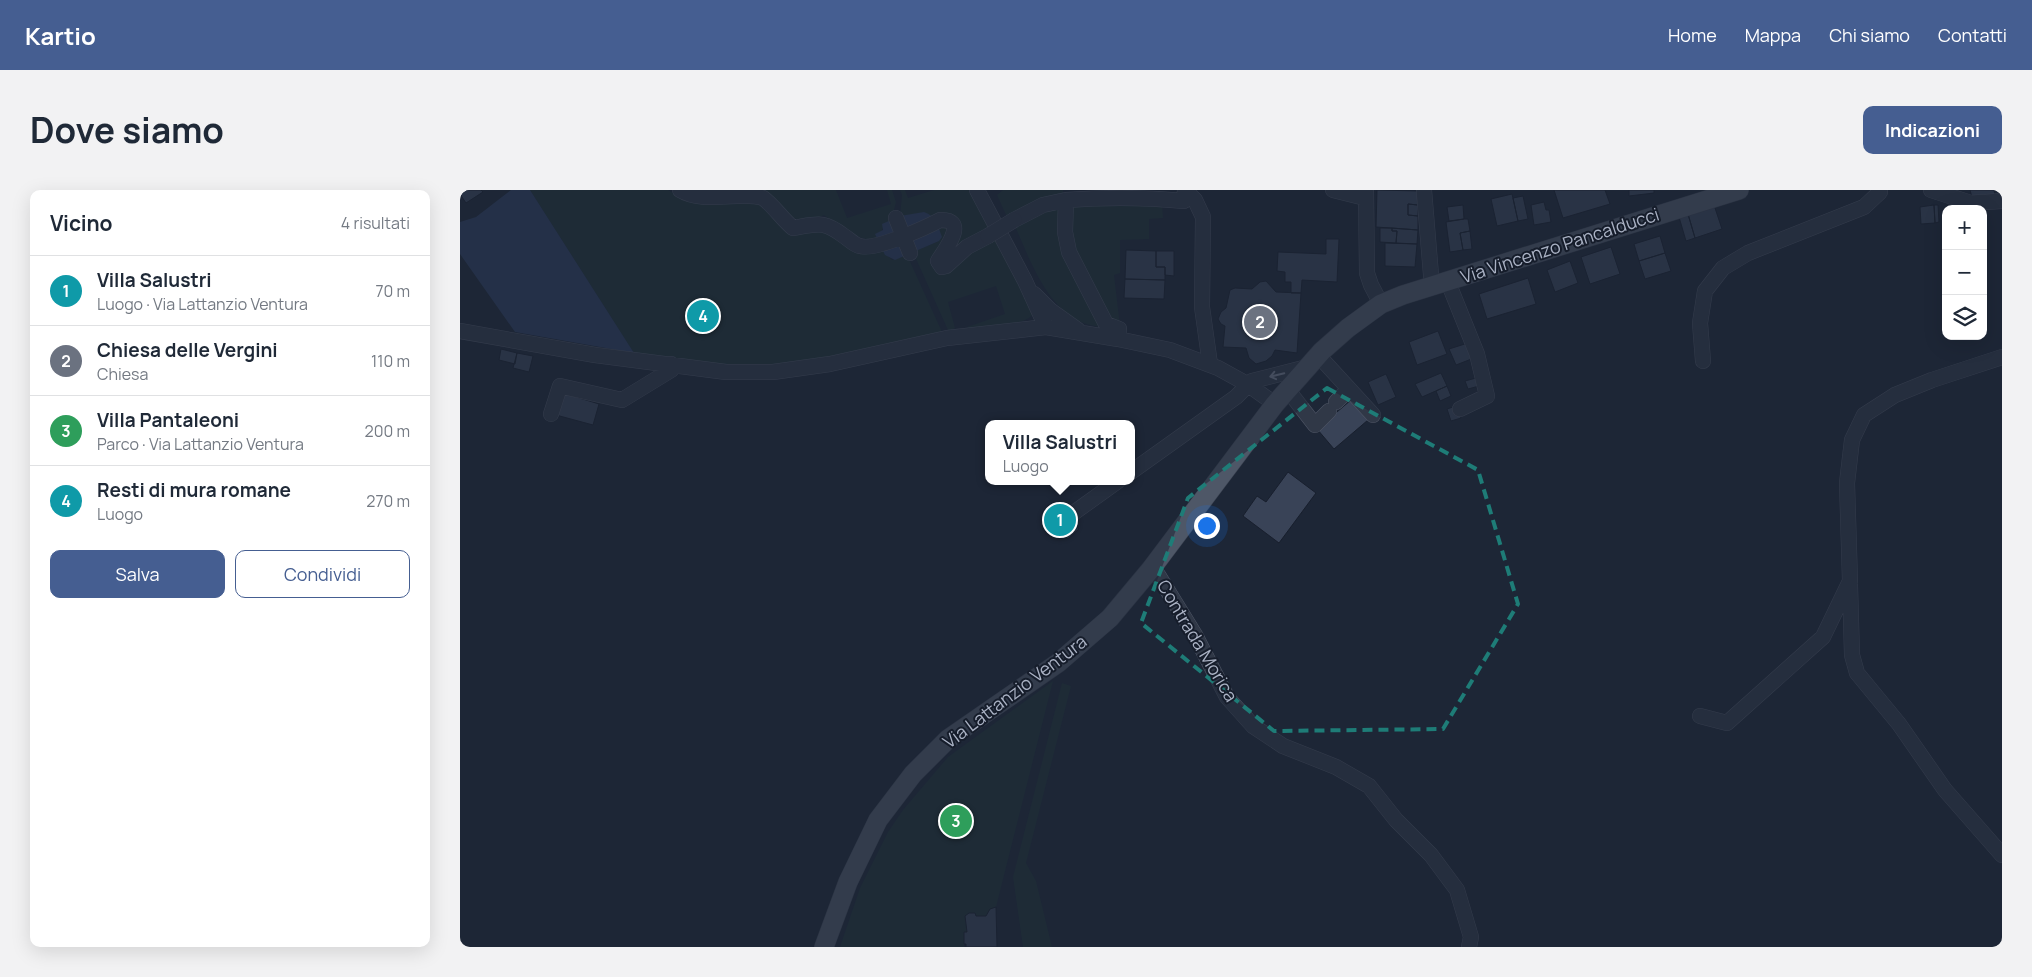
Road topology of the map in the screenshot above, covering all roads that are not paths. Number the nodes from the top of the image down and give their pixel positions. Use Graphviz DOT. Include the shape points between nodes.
graph roads {
  1 [pos="680,190"];
  2 [pos="977,190"];
  3 [pos="1333,190"];
  4 [pos="1424,190"];
  5 [pos="1739,190"];
  6 [pos="1931,190"];
  7 [pos="1881,191"];
  8 [pos="1366,194"];
  9 [pos="1066,200"];
  10 [pos="2002,202"];
  11 [pos="896,218"];
  12 [pos="904,236"];
  13 [pos="910,253"];
  14 [pos="1024,281"];
  15 [pos="1440,284"];
  16 [pos="1381,304"];
  17 [pos="1046,327"];
  18 [pos="460,331"];
  19 [pos="1081,333"];
  20 [pos="1118,339"];
  21 [pos="2002,357"];
  22 [pos="1313,361"];
  23 [pos="1703,361"];
  24 [pos="671,364"];
  25 [pos="1210,364"];
  26 [pos="1247,384"];
  27 [pos="1288,389"];
  28 [pos="1348,389"];
  29 [pos="1275,404"];
  30 [pos="1460,409"];
  31 [pos="551,414"];
  32 [pos="1373,415"];
  33 [pos="1135,469"];
  34 [pos="1112,485"];
  35 [pos="1072,514"];
  36 [pos="1151,569"];
  37 [pos="1850,581"];
  38 [pos="1700,716"];
  39 [pos="2002,855"];
  40 [pos="824,947"];
  41 [pos="1468,947"];
  1 -- 12 [label="street" via="707,197 744,194 762,198 793,228 830,225 859,246 868,248"];
  2 -- 14 [label="street"];
  3 -- 8 [label="street"];
  4 -- 15 [label="street"];
  5 -- 15 [label="main road, Via Vincenzo Pancalducci"];
  6 -- 10 [label="street" via="1971,203"];
  7 -- 23 [label="street" via="1864,207 1748,253 1724,268 1705,291 1700,323"];
  8 -- 16 [label="street" via="1367,272"];
  9 -- 12 [label="street, bridge" via="1043,205 1014,220 967,247 942,267 938,261 952,240 954,230 949,222 940,220"];
  9 -- 20 [label="street" via="1068,252 1106,324 1119,329"];
  9 -- 25 [label="street" via="1120,196 1184,201 1185,190 1195,200 1203,217 1202,307"];
  11 -- 12 [label="street"];
  12 -- 13 [label="street"];
  14 -- 17 [label="street"];
  14 -- 19 [label="street" via="1050,310"];
  15 -- 16 [label="main road, Via Vincenzo Pancalducci"];
  15 -- 30 [label="street" via="1477,354 1486,396"];
  16 -- 22 [label="main road, Via Lattanzio Ventura" via="1348,328"];
  17 -- 19 [label="street"];
  17 -- 24 [label="street" via="947,338 830,364 773,372 726,372"];
  18 -- 24 [label="street" via="595,355"];
  19 -- 20 [label="street"];
  20 -- 25 [label="street" via="1170,350"];
  21 -- 37 [label="street" via="1895,395 1864,415 1852,440 1847,483"];
  22 -- 26 [label="street, one-way"];
  22 -- 27 [label="main road, Via Lattanzio Ventura"];
  22 -- 28 [label="street"];
  24 -- 31 [label="street" via="671,370 622,400 560,386"];
  25 -- 26 [label="street"];
  26 -- 29 [label="street"];
  26 -- 33 [label="street" via="1236,398"];
  27 -- 28 [label="street" via="1315,425"];
  27 -- 29 [label="main road, Via Lattanzio Ventura"];
  28 -- 32 [label="street"];
  29 -- 36 [label="main road, Via Lattanzio Ventura"];
  34 -- 35 [label="street"];
  36 -- 40 [label="main road, Via Lattanzio Ventura" via="1110,618 1058,663 948,739 914,774 878,820 848,882"];
  36 -- 41 [label="street, Contrada Morica" via="1195,635 1227,697 1253,726 1283,746 1369,786 1396,820 1431,855 1457,890 1471,937"];
  37 -- 38 [label="street" via="1823,637 1727,723"];
  37 -- 39 [label="street" via="1852,654 1857,674 1899,724 1944,790"];
}
